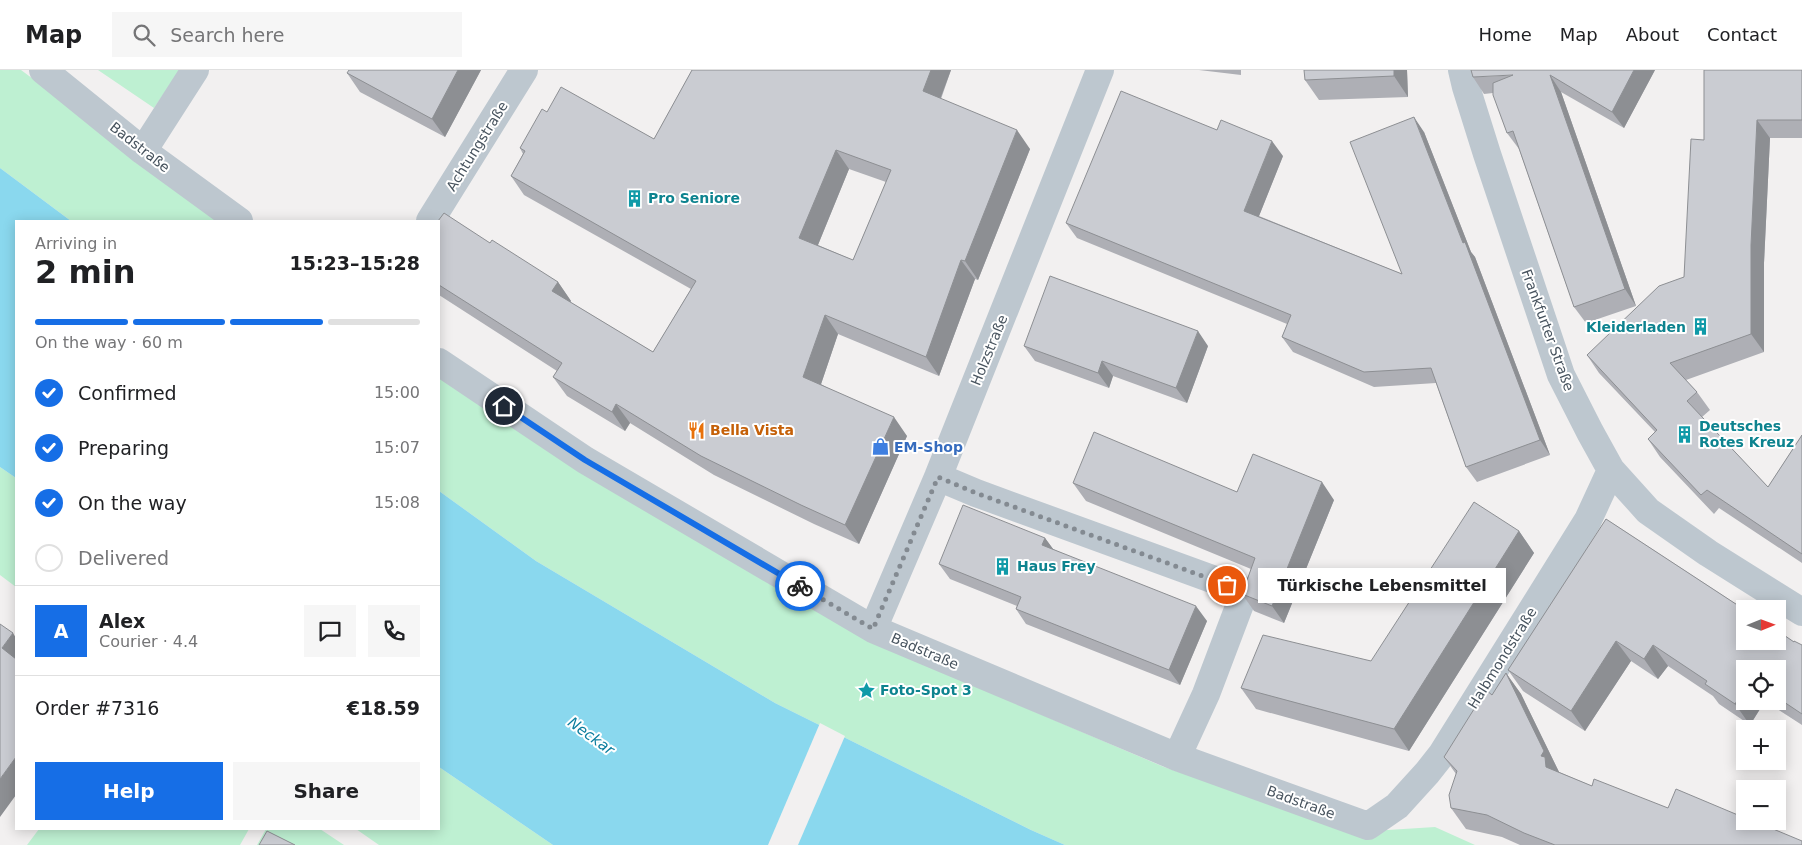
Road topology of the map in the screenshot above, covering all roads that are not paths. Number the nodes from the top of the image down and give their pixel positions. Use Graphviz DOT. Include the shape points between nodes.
graph roads {
  1 [pos="43,70"];
  2 [pos="195,70"];
  3 [pos="524,70"];
  4 [pos="1100,70"];
  5 [pos="1462,70"];
  6 [pos="143,151"];
  7 [pos="436,212"];
  8 [pos="238,220"];
  9 [pos="440,363"];
  10 [pos="1611,470"];
  11 [pos="938,477"];
  12 [pos="1802,612"];
  13 [pos="873,629"];
  14 [pos="1176,758"];
  15 [pos="1368,826"];
  1 -- 6 [label="street, Badstraße"];
  2 -- 6 [label="street"];
  3 -- 7 [label="street, Achtungstraße"];
  4 -- 11 [label="street, Holzstraße"];
  5 -- 10 [label="street, Frankfurter Straße" via="1561,375"];
  6 -- 8 [label="street, Badstraße"];
  9 -- 13 [label="street, Badstraße" via="585,460"];
  10 -- 12 [label="street, Frankfurter Straße" via="1648,511"];
  10 -- 15 [label="street, Halbmondstraße" via="1588,520 1442,754 1397,806"];
  11 -- 13 [label="street, Holzstraße"];
  11 -- 14 [label="street" via="1244,591 1206,694"];
  13 -- 14 [label="street, Badstraße"];
  14 -- 15 [label="street, Badstraße"];
}
